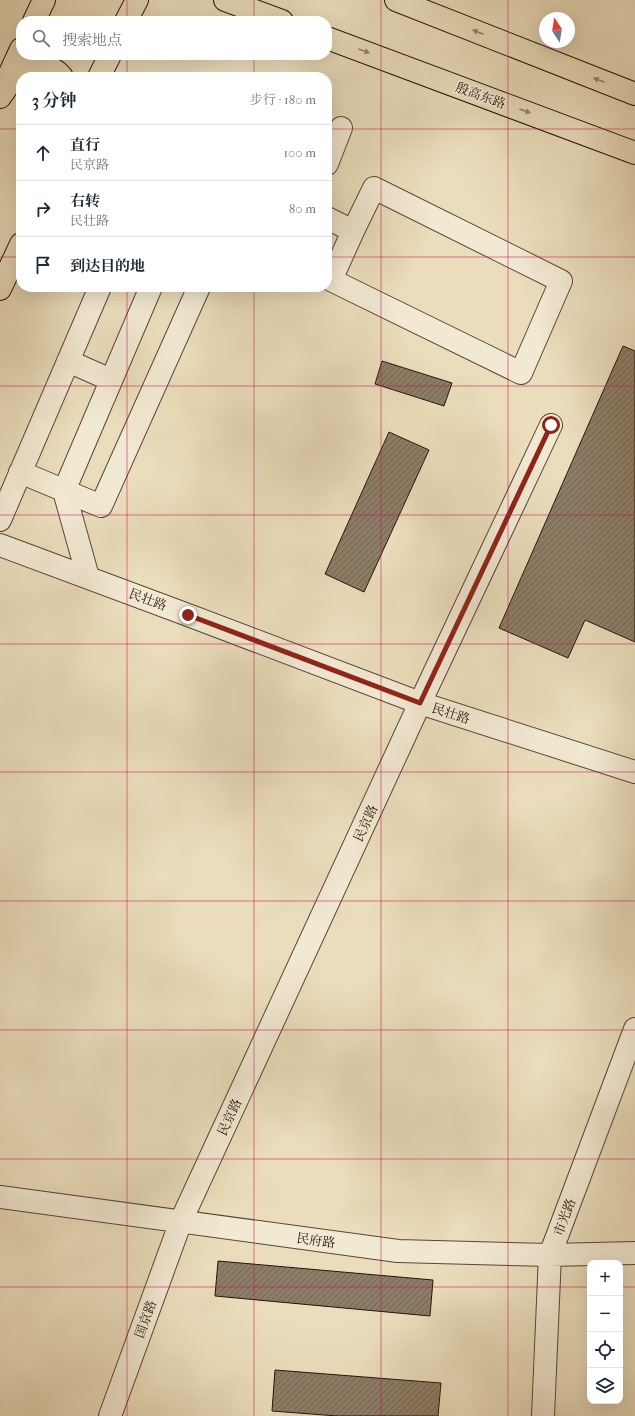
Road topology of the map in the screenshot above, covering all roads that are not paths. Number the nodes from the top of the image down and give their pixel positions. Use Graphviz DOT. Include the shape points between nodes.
graph roads {
  1 [pos="44,0"];
  2 [pos="137,0"];
  3 [pos="225,0"];
  4 [pos="396,0"];
  5 [pos="36,16"];
  6 [pos="129,16"];
  7 [pos="268,16"];
  8 [pos="332,40"];
  9 [pos="16,60"];
  10 [pos="108,60"];
  11 [pos="22,72"];
  12 [pos="58,72"];
  13 [pos="102,72"];
  14 [pos="16,77"];
  15 [pos="0,94"];
  16 [pos="635,94"];
  17 [pos="0,98"];
  18 [pos="341,128"];
  19 [pos="332,151"];
  20 [pos="635,152"];
  21 [pos="332,220"];
  22 [pos="353,231"];
  23 [pos="16,255"];
  24 [pos="332,278"];
  25 [pos="332,280"];
  26 [pos="0,289"];
  27 [pos="98,292"];
  28 [pos="149,292"];
  29 [pos="197,292"];
  30 [pos="68,361"];
  31 [pos="111,380"];
  32 [pos="551,425"];
  33 [pos="20,472"];
  34 [pos="64,491"];
  35 [pos="0,520"];
  36 [pos="0,545"];
  37 [pos="88,577"];
  38 [pos="420,703"];
  39 [pos="635,772"];
  40 [pos="635,1029"];
  41 [pos="0,1197"];
  42 [pos="181,1221"];
  43 [pos="635,1253"];
  44 [pos="550,1255"];
  45 [pos="110,1416"];
  46 [pos="543,1416"];
  1 -- 5 [label="main road"];
  2 -- 6 [label="main road"];
  3 -- 7 [label="main road"];
  16 -- 4 [label="main road, one-way"];
  8 -- 20 [label="main road, 殷高东路, one-way"];
  9 -- 15 [label="main road"];
  10 -- 13 [label="main road"];
  11 -- 12 [label="main road" via="43,66"];
  14 -- 17 [label="main road"];
  18 -- 19 [label="street"];
  21 -- 22 [label="street"];
  22 -- 24 [label="street"];
  22 -- 25 [label="street" via="374,188 561,281 521,373"];
  23 -- 26 [label="main road"];
  27 -- 30 [label="street"];
  28 -- 31 [label="street"];
  29 -- 34 [label="street" via="101,506"];
  30 -- 31 [label="street"];
  30 -- 33 [label="street"];
  31 -- 34 [label="street"];
  32 -- 38 [label="street, 民京路"];
  33 -- 34 [label="street"];
  33 -- 35 [label="street"];
  34 -- 37 [label="street"];
  36 -- 37 [label="street, 民壮路"];
  37 -- 38 [label="street, 民壮路"];
  38 -- 39 [label="street, 民壮路"];
  38 -- 42 [label="street, 民京路"];
  40 -- 44 [label="street, 市光路"];
  41 -- 42 [label="street, 民府路"];
  42 -- 44 [label="street, 民府路" via="398,1251"];
  42 -- 45 [label="street, 国京路"];
  43 -- 44 [label="street, 民府路"];
  44 -- 46 [label="street, 市光路"];
}
